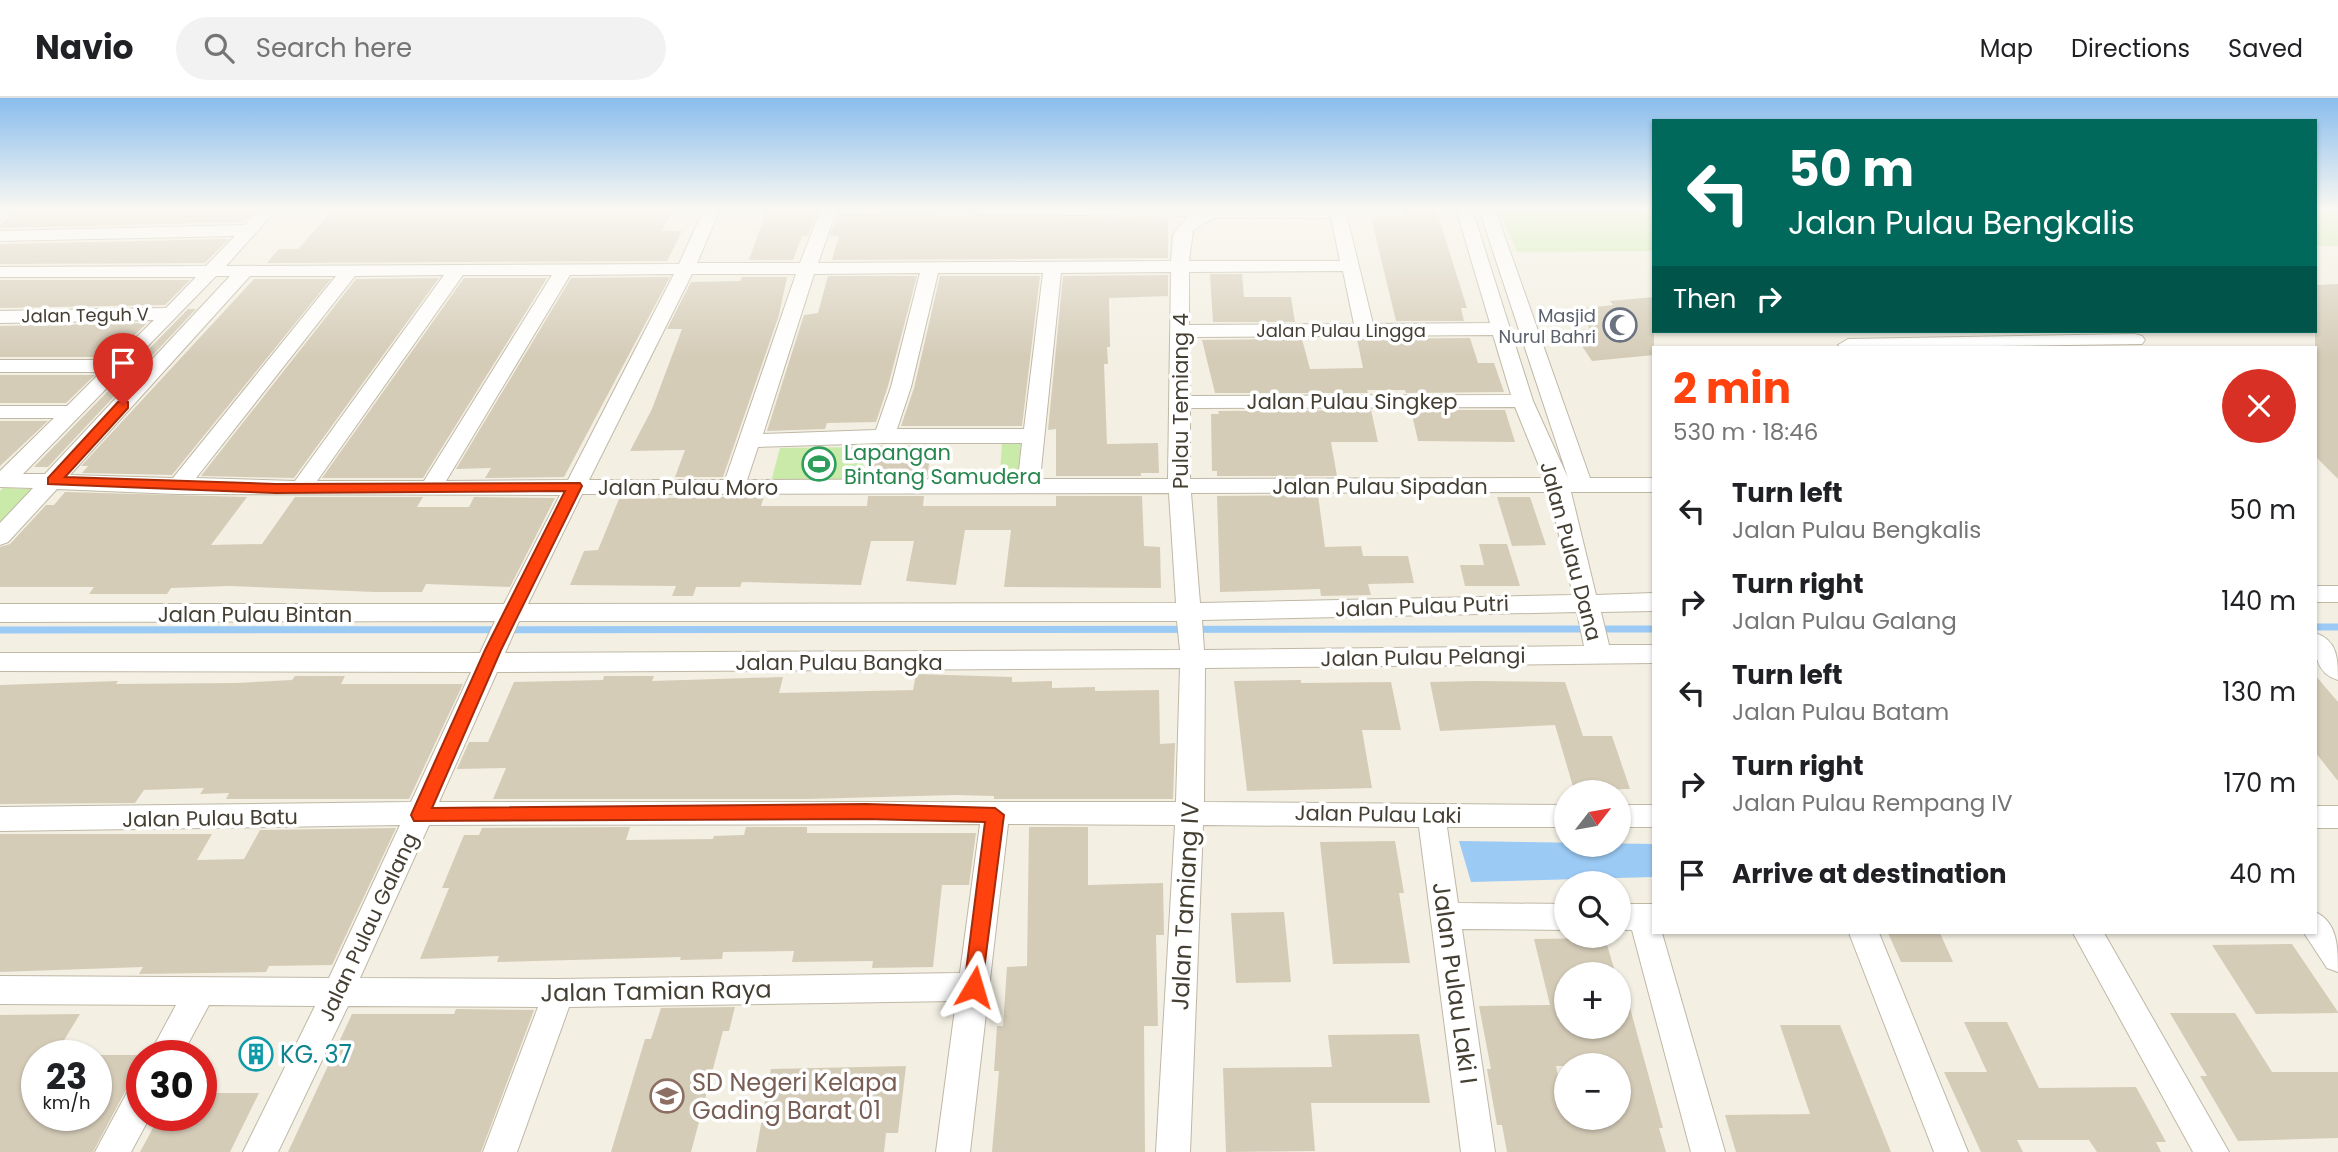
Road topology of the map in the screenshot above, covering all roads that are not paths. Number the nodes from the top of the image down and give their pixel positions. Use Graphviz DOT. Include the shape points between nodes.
graph roads {
  1 [pos="223,258"];
  2 [pos="691,258"];
  3 [pos="809,258"];
  4 [pos="1181,258"];
  5 [pos="1347,258"];
  6 [pos="1479,258"];
  7 [pos="1502,258"];
  8 [pos="1349,267"];
  9 [pos="565,268"];
  10 [pos="805,268"];
  11 [pos="1180,268"];
  12 [pos="458,269"];
  13 [pos="686,269"];
  14 [pos="930,269"];
  15 [pos="350,270"];
  16 [pos="1052,270"];
  17 [pos="211,271"];
  18 [pos="245,271"];
  19 [pos="0,272"];
  20 [pos="171,314"];
  21 [pos="0,317"];
  22 [pos="1365,329"];
  23 [pos="1501,329"];
  24 [pos="1180,331"];
  25 [pos="1999,340"];
  26 [pos="2135,340"];
  27 [pos="1844,341"];
  28 [pos="0,366"];
  29 [pos="118,366"];
  30 [pos="1523,401"];
  31 [pos="1180,402"];
  32 [pos="0,412"];
  33 [pos="73,412"];
  34 [pos="884,436"];
  35 [pos="1034,436"];
  36 [pos="751,440"];
  37 [pos="2,480"];
  38 [pos="53,481"];
  39 [pos="1028,485"];
  40 [pos="1179,485"];
  41 [pos="1570,485"];
  42 [pos="1652,485"];
  43 [pos="575,486"];
  44 [pos="177,487"];
  45 [pos="431,487"];
  46 [pos="301,488"];
  47 [pos="733,488"];
  48 [pos="0,537"];
  49 [pos="2317,594"];
  50 [pos="2338,594"];
  51 [pos="1652,602"];
  52 [pos="1588,609"];
  53 [pos="0,613"];
  54 [pos="1190,616"];
  55 [pos="508,619"];
  56 [pos="2321,647"];
  57 [pos="1597,648"];
  58 [pos="1652,654"];
  59 [pos="1192,655"];
  60 [pos="490,657"];
  61 [pos="0,662"];
  62 [pos="2338,671"];
  63 [pos="1190,811"];
  64 [pos="420,815"];
  65 [pos="995,815"];
  66 [pos="1431,815"];
  67 [pos="1554,816"];
  68 [pos="1631,816"];
  69 [pos="1652,816"];
  70 [pos="2317,817"];
  71 [pos="2338,817"];
  72 [pos="0,819"];
  73 [pos="1447,916"];
  74 [pos="1554,916"];
  75 [pos="1638,917"];
  76 [pos="2317,928"];
  77 [pos="1864,934"];
  78 [pos="2089,934"];
  79 [pos="2338,958"];
  80 [pos="974,987"];
  81 [pos="0,990"];
  82 [pos="200,992"];
  83 [pos="338,993"];
  84 [pos="559,993"];
  85 [pos="173,1040"];
  86 [pos="126,1127"];
  87 [pos="112,1152"];
  88 [pos="260,1152"];
  89 [pos="500,1152"];
  90 [pos="953,1152"];
  91 [pos="1173,1152"];
  92 [pos="1478,1152"];
  93 [pos="1708,1152"];
  94 [pos="1951,1152"];
  95 [pos="2211,1152"];
  1 -- 17 [label="street"];
  2 -- 13 [label="street, Jalan Pulau Galang"];
  3 -- 10 [label="street"];
  4 -- 11 [label="street, Pulau Temiang 4"];
  5 -- 8 [label="street"];
  6 -- 23 [label="street, Jalan Pulau Dana"];
  7 -- 41 [label="street, Jalan Pulau Dana"];
  8 -- 11 [label="street"];
  8 -- 22 [label="street"];
  9 -- 12 [label="street"];
  9 -- 13 [label="street"];
  9 -- 45 [label="street"];
  10 -- 13 [label="street"];
  10 -- 14 [label="street"];
  10 -- 36 [label="street"];
  11 -- 16 [label="street"];
  11 -- 24 [label="street, Pulau Temiang 4"];
  12 -- 15 [label="street"];
  12 -- 46 [label="street"];
  13 -- 43 [label="street, Jalan Pulau Galang"];
  14 -- 16 [label="street"];
  14 -- 34 [label="street"];
  15 -- 18 [label="street"];
  15 -- 44 [label="street"];
  16 -- 35 [label="street"];
  17 -- 18 [label="street"];
  17 -- 19 [label="street"];
  17 -- 20 [label="street"];
  18 -- 38 [label="street"];
  20 -- 21 [label="street, Jalan Teguh V"];
  20 -- 29 [label="street"];
  22 -- 23 [label="street, Jalan Pulau Lingga"];
  22 -- 24 [label="street, Jalan Pulau Lingga"];
  23 -- 30 [label="street, Jalan Pulau Dana"];
  24 -- 31 [label="street, Pulau Temiang 4"];
  25 -- 26 [label="street"];
  25 -- 27 [label="street"];
  28 -- 29 [label="street"];
  29 -- 33 [label="street"];
  30 -- 31 [label="street, Jalan Pulau Singkep"];
  30 -- 41 [label="street, Jalan Pulau Dana"];
  31 -- 40 [label="street, Pulau Temiang 4"];
  32 -- 33 [label="street"];
  33 -- 37 [label="street"];
  34 -- 35 [label="street"];
  34 -- 36 [label="street"];
  35 -- 39 [label="street"];
  36 -- 47 [label="street"];
  37 -- 38 [label="street, Jalan Pulau Moro"];
  38 -- 44 [label="street, Jalan Pulau Moro"];
  38 -- 48 [label="street"];
  39 -- 40 [label="street, Jalan Pulau Moro"];
  39 -- 47 [label="street, Jalan Pulau Moro"];
  40 -- 41 [label="street, Jalan Pulau Sipadan"];
  40 -- 54 [label="street, Pulau Temiang 4"];
  41 -- 42 [label="street, Jalan Pulau Sipadan"];
  41 -- 52 [label="street, Jalan Pulau Dana"];
  43 -- 45 [label="street, Jalan Pulau Moro"];
  43 -- 47 [label="street, Jalan Pulau Moro"];
  43 -- 55 [label="street, Jalan Pulau Galang"];
  44 -- 46 [label="street, Jalan Pulau Moro"];
  45 -- 46 [label="street, Jalan Pulau Moro"];
  49 -- 50 [label="street"];
  51 -- 52 [label="street, Jalan Pulau Putri"];
  52 -- 54 [label="street, Jalan Pulau Putri"];
  52 -- 57 [label="street, Jalan Pulau Dana"];
  53 -- 55 [label="street, Jalan Pulau Bintan"];
  54 -- 55 [label="street"];
  54 -- 59 [label="street, Pulau Temiang 4"];
  55 -- 60 [label="street, Jalan Pulau Galang"];
  56 -- 62 [label="street"];
  57 -- 58 [label="street, Jalan Pulau Pelangi"];
  57 -- 59 [label="street, Jalan Pulau Pelangi"];
  59 -- 60 [label="street, Jalan Pulau Bangka"];
  59 -- 63 [label="street, Jalan Tamiang IV"];
  60 -- 61 [label="street"];
  60 -- 64 [label="street, Jalan Pulau Galang"];
  63 -- 65 [label="street, Jalan Pulau Laki"];
  63 -- 66 [label="street, Jalan Pulau Laki"];
  63 -- 91 [label="street, Jalan Tamiang IV"];
  64 -- 65 [label="street, Jalan Pulau Batu" via="852,811"];
  64 -- 72 [label="street, Jalan Pulau Batu"];
  64 -- 83 [label="street, Jalan Pulau Galang"];
  65 -- 80 [label="street"];
  66 -- 67 [label="street, Jalan Pulau Laki"];
  66 -- 73 [label="street, Jalan Pulau Laki I"];
  68 -- 69 [label="street"];
  70 -- 71 [label="street"];
  73 -- 74 [label="street"];
  73 -- 92 [label="street, Jalan Pulau Laki I"];
  75 -- 93 [label="street"];
  76 -- 79 [label="street"];
  77 -- 94 [label="street"];
  78 -- 95 [label="street"];
  80 -- 84 [label="street, Jalan Tamian Raya"];
  80 -- 90 [label="street"];
  81 -- 82 [label="street, Jalan Tamian Raya"];
  82 -- 83 [label="street, Jalan Tamian Raya"];
  82 -- 85 [label="street"];
  83 -- 84 [label="street, Jalan Tamian Raya"];
  83 -- 88 [label="street, Jalan Pulau Galang"];
  84 -- 89 [label="street"];
  86 -- 87 [label="street"];
}
